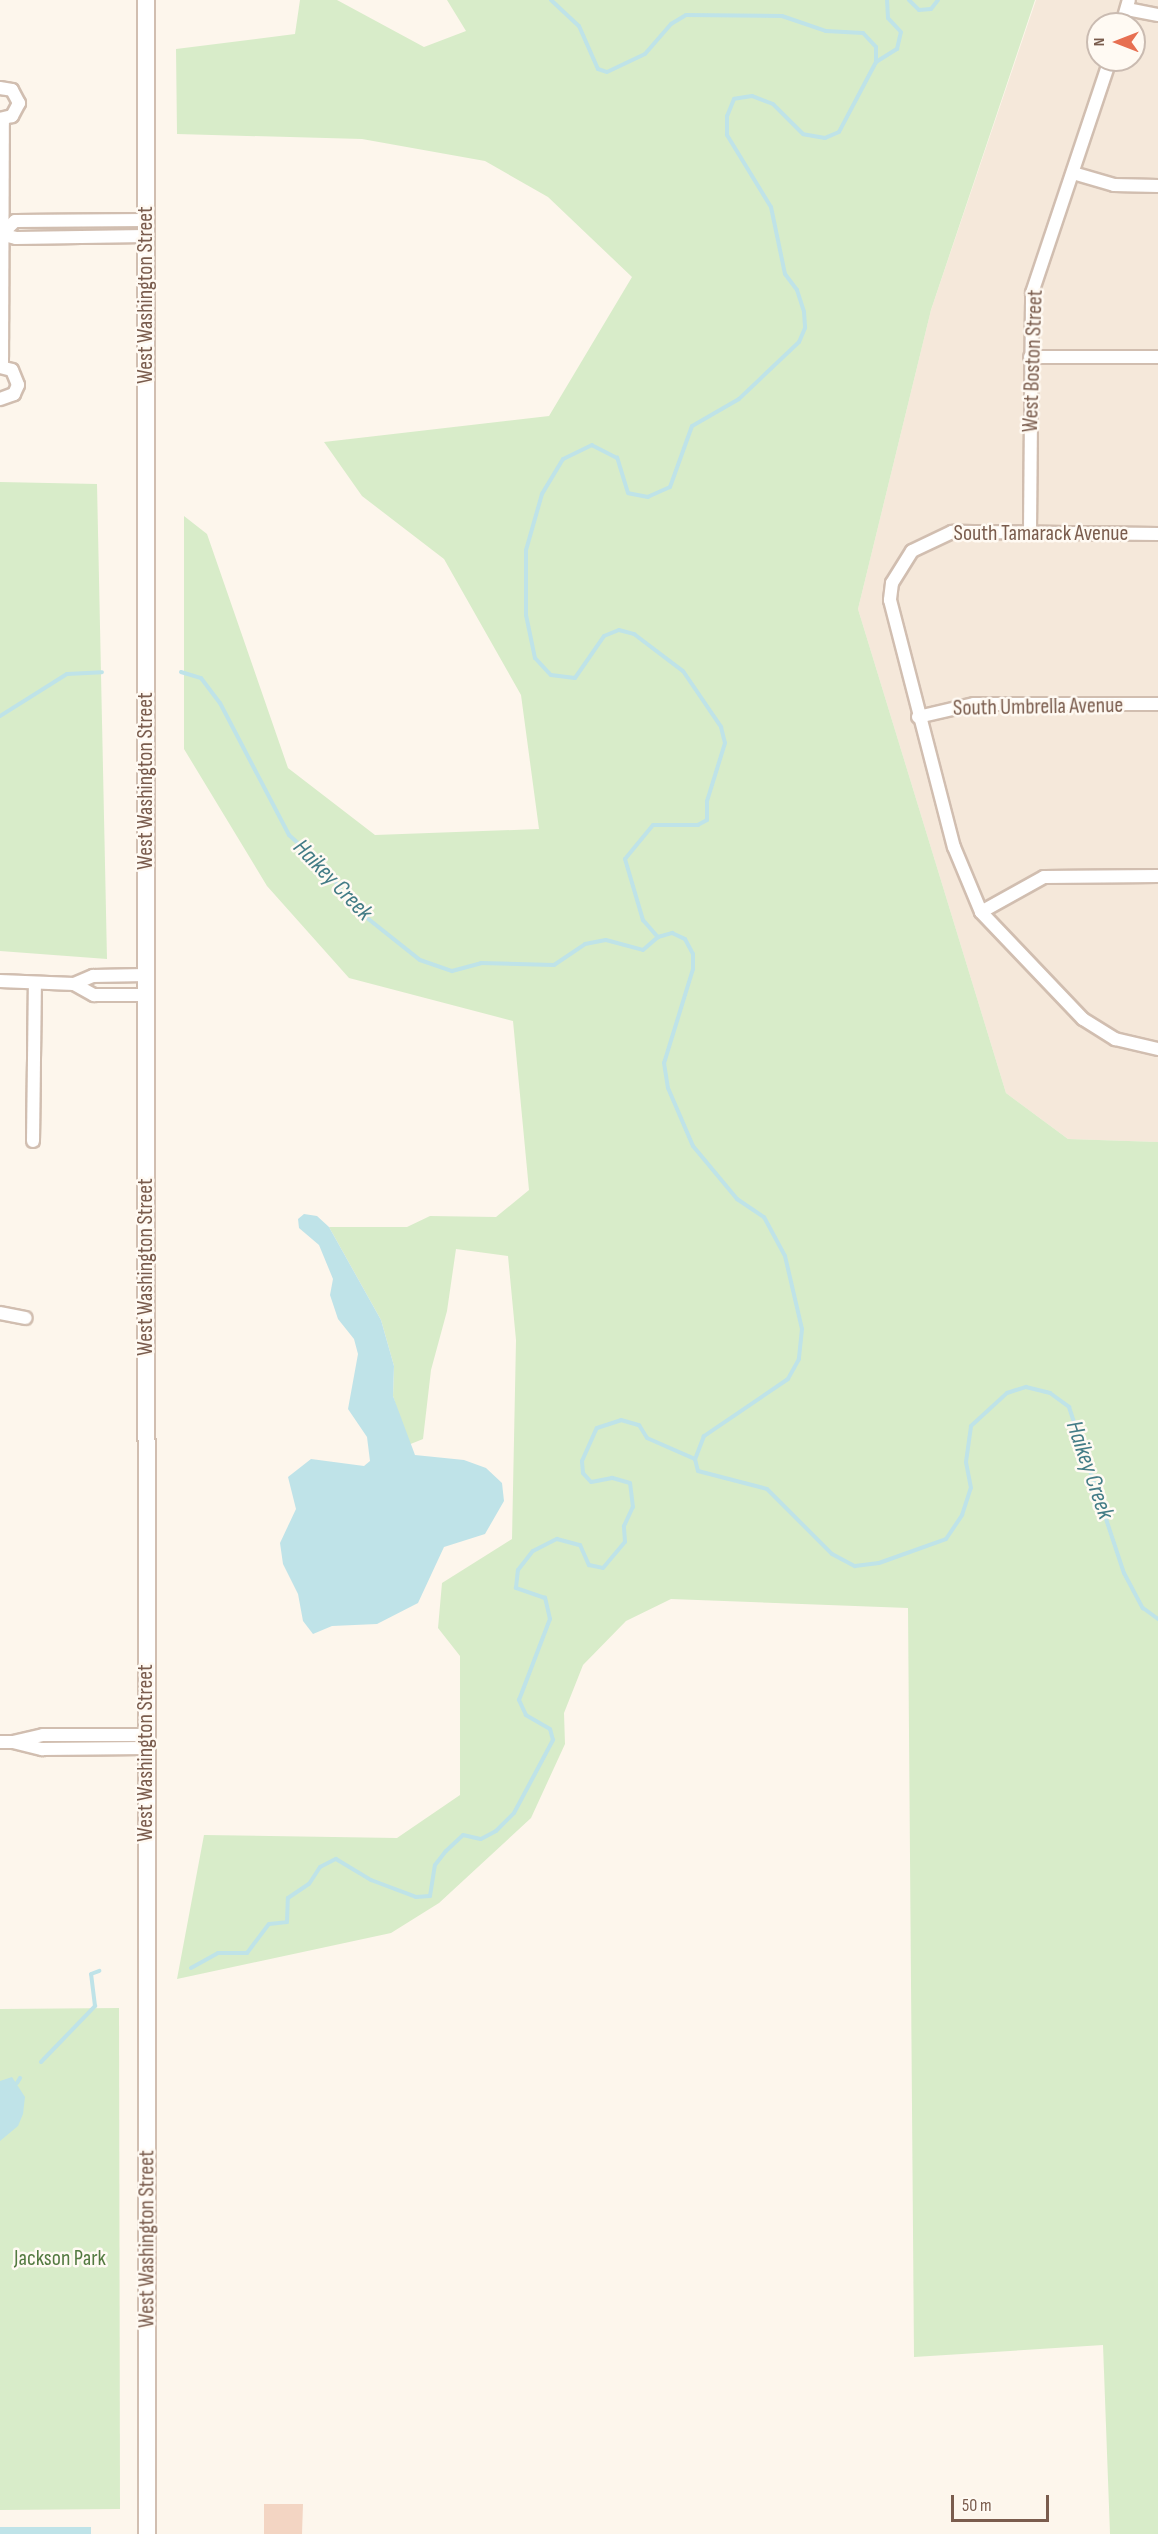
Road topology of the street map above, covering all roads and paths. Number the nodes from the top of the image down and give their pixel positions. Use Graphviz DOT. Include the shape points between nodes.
graph roads {
  1 [pos="146,0"];
  2 [pos="1128,4"];
  3 [pos="1158,15"];
  4 [pos="1106,72"];
  5 [pos="0,88"];
  6 [pos="2,119"];
  7 [pos="1073,172"];
  8 [pos="1158,186"];
  9 [pos="146,228"];
  10 [pos="2,233"];
  11 [pos="1030,357"];
  12 [pos="1158,357"];
  13 [pos="1,367"];
  14 [pos="0,399"];
  15 [pos="1030,530"];
  16 [pos="1158,534"];
  17 [pos="1158,704"];
  18 [pos="918,717"];
  19 [pos="1158,876"];
  20 [pos="981,912"];
  21 [pos="146,975"];
  22 [pos="0,981"];
  23 [pos="35,984"];
  24 [pos="74,984"];
  25 [pos="146,995"];
  26 [pos="1158,1049"];
  27 [pos="33,1141"];
  28 [pos="0,1313"];
  29 [pos="26,1318"];
  30 [pos="0,1742"];
  31 [pos="146,1742"];
  32 [pos="147,2534"];
  1 -- 9 [label="main road, West Washington Street"];
  2 -- 3 [label="street"];
  4 -- 7 [label="street, West Boston Street"];
  5 -- 6 [label="street" via="12,90 19,103 12,116"];
  6 -- 10 [label="street"];
  7 -- 8 [label="street" via="1114,185"];
  7 -- 11 [label="street, West Boston Street" via="1035,281"];
  9 -- 10 [label="street" via="16,238"];
  9 -- 21 [label="main road, West Washington Street"];
  10 -- 13 [label="street"];
  11 -- 12 [label="street"];
  11 -- 15 [label="street, West Boston Street"];
  13 -- 14 [label="street" via="12,370 18,385 14,394"];
  15 -- 16 [label="street, South Tamarack Avenue"];
  15 -- 18 [label="street, South Tamarack Avenue" via="952,532 927,540 900,566 892,583 892,621"];
  17 -- 18 [label="street, South Umbrella Avenue" via="974,704"];
  18 -- 20 [label="street" via="954,847"];
  19 -- 20 [label="street" via="1044,877"];
  20 -- 26 [label="street" via="1083,1019 1115,1039"];
  21 -- 24 [label="street" via="93,976"];
  21 -- 25 [label="main road, West Washington Street"];
  22 -- 23 [label="street"];
  23 -- 24 [label="street"];
  23 -- 27 [label="street"];
  24 -- 25 [label="street" via="94,995"];
  25 -- 31 [label="main road, West Washington Street"];
  28 -- 29 [label="street"];
  30 -- 31 [label="street" via="42,1749"];
  31 -- 32 [label="main road, West Washington Street"];
}
